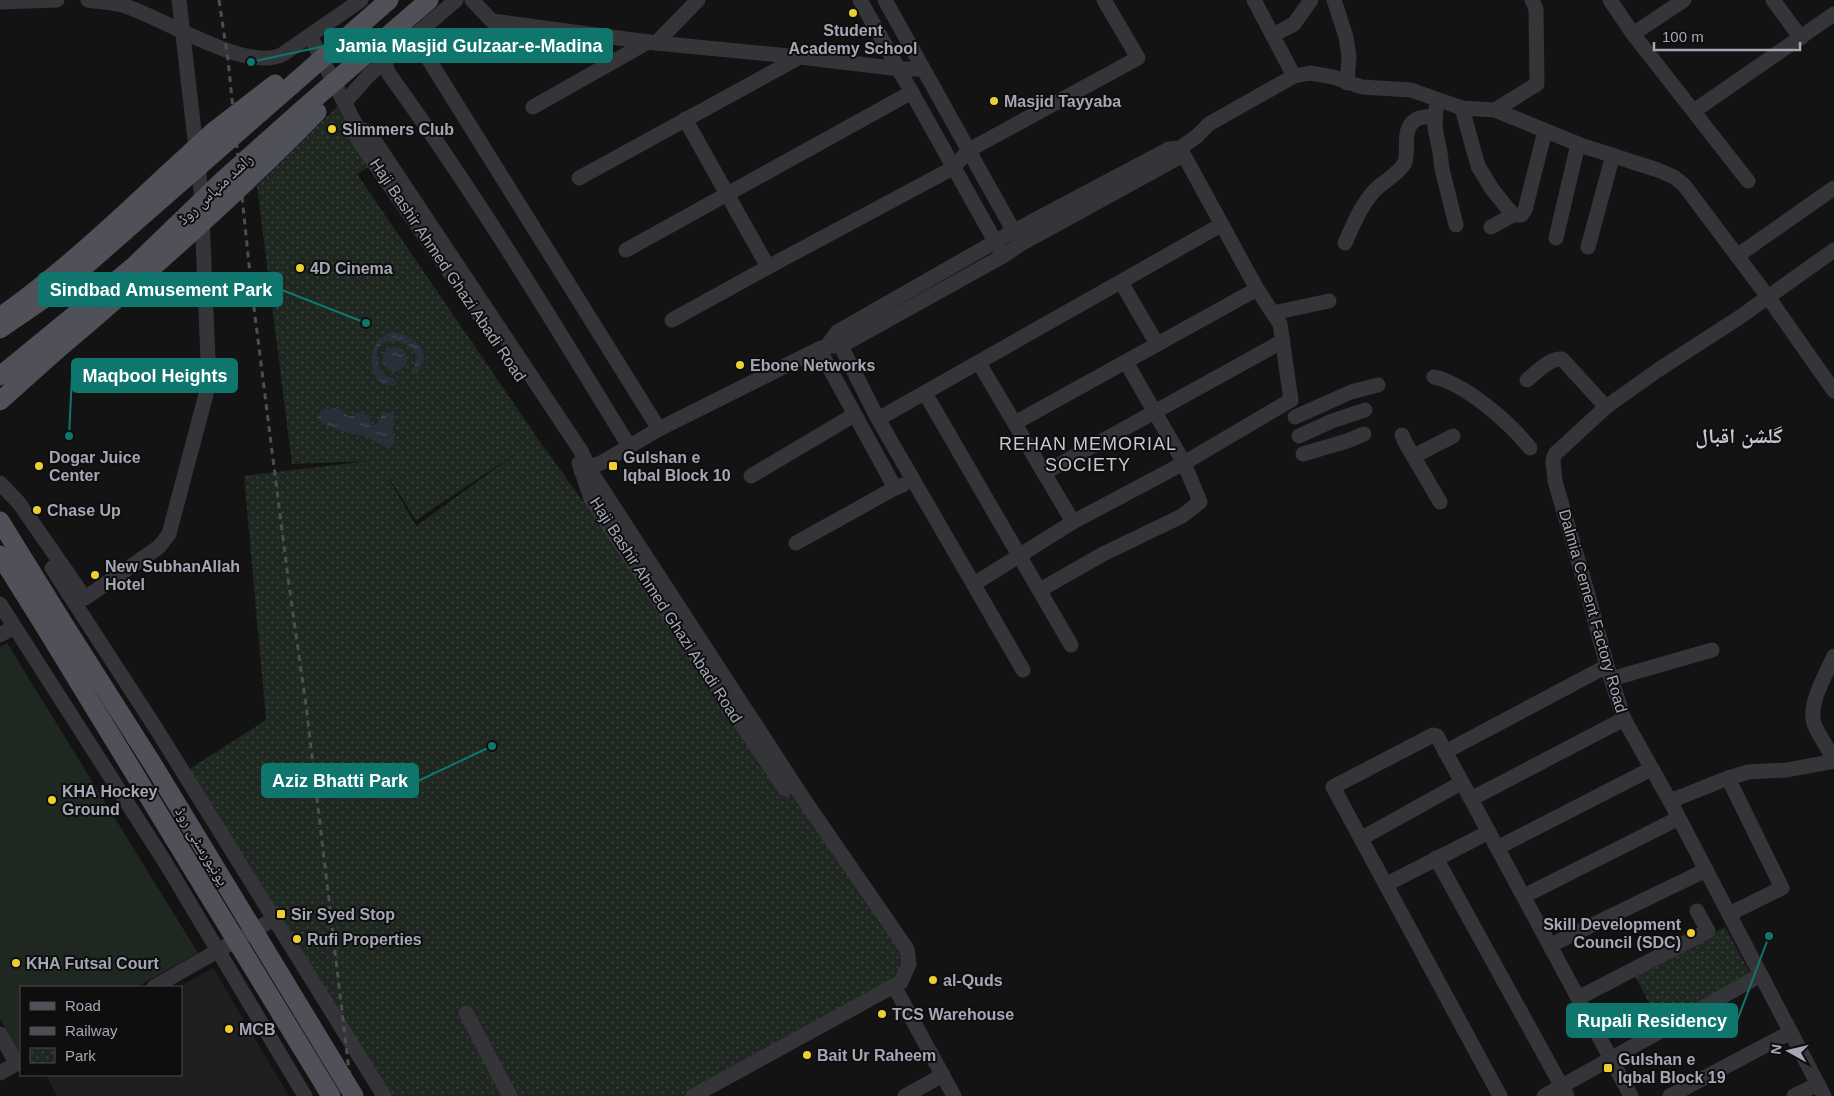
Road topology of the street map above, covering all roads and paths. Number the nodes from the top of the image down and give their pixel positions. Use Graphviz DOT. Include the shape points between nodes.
graph roads {
  1 [pos="57,0"];
  2 [pos="88,0"];
  3 [pos="179,0"];
  4 [pos="361,0"];
  5 [pos="389,0"];
  6 [pos="430,0"];
  7 [pos="456,0"];
  8 [pos="472,0"];
  9 [pos="698,0"];
  10 [pos="860,0"];
  11 [pos="1104,0"];
  12 [pos="1254,0"];
  13 [pos="1311,0"];
  14 [pos="1334,0"];
  15 [pos="1532,0"];
  16 [pos="1610,0"];
  17 [pos="1684,0"];
  18 [pos="1773,0"];
  19 [pos="0,2"];
  20 [pos="892,2"];
  21 [pos="346,5"];
  22 [pos="1834,14"];
  23 [pos="353,31"];
  24 [pos="183,33"];
  25 [pos="1634,34"];
  26 [pos="310,36"];
  27 [pos="414,36"];
  28 [pos="1273,36"];
  29 [pos="1801,38"];
  30 [pos="652,42"];
  31 [pos="800,57"];
  32 [pos="384,62"];
  33 [pos="354,66"];
  34 [pos="900,69"];
  35 [pos="923,69"];
  36 [pos="1294,76"];
  37 [pos="1347,83"];
  38 [pos="912,92"];
  39 [pos="1436,99"];
  40 [pos="345,102"];
  41 [pos="533,107"];
  42 [pos="1462,108"];
  43 [pos="1495,110"];
  44 [pos="1694,111"];
  45 [pos="1435,116"];
  46 [pos="685,119"];
  47 [pos="1545,131"];
  48 [pos="1578,144"];
  49 [pos="1180,148"];
  50 [pos="969,150"];
  51 [pos="1612,156"];
  52 [pos="953,168"];
  53 [pos="579,178"];
  54 [pos="1748,181"];
  55 [pos="1834,188"];
  56 [pos="727,194"];
  57 [pos="1513,215"];
  58 [pos="1221,225"];
  59 [pos="1456,225"];
  60 [pos="1491,228"];
  61 [pos="1017,237"];
  62 [pos="1556,238"];
  63 [pos="995,242"];
  64 [pos="1345,243"];
  65 [pos="1588,248"];
  66 [pos="626,250"];
  67 [pos="1834,250"];
  68 [pos="1003,256"];
  69 [pos="1738,256"];
  70 [pos="768,267"];
  71 [pos="1121,282"];
  72 [pos="1257,288"];
  73 [pos="1768,298"];
  74 [pos="1329,302"];
  75 [pos="1272,313"];
  76 [pos="0,317"];
  77 [pos="672,320"];
  78 [pos="0,329"];
  79 [pos="1283,341"];
  80 [pos="1157,344"];
  81 [pos="829,347"];
  82 [pos="1126,362"];
  83 [pos="979,363"];
  84 [pos="0,376"];
  85 [pos="1434,377"];
  86 [pos="1527,380"];
  87 [pos="1378,385"];
  88 [pos="1834,391"];
  89 [pos="925,393"];
  90 [pos="0,401"];
  91 [pos="1606,407"];
  92 [pos="1365,410"];
  93 [pos="1154,412"];
  94 [pos="854,415"];
  95 [pos="1294,417"];
  96 [pos="878,419"];
  97 [pos="1015,423"];
  98 [pos="659,430"];
  99 [pos="1364,434"];
  100 [pos="1402,435"];
  101 [pos="1299,436"];
  102 [pos="1453,436"];
  103 [pos="629,446"];
  104 [pos="1530,448"];
  105 [pos="1303,454"];
  106 [pos="1414,456"];
  107 [pos="1184,463"];
  108 [pos="585,469"];
  109 [pos="1044,473"];
  110 [pos="751,476"];
  111 [pos="914,481"];
  112 [pos="0,485"];
  113 [pos="895,488"];
  114 [pos="1440,502"];
  115 [pos="0,520"];
  116 [pos="1073,522"];
  117 [pos="796,543"];
  118 [pos="0,555"];
  119 [pos="1020,555"];
  120 [pos="974,584"];
  121 [pos="1040,590"];
  122 [pos="80,602"];
  123 [pos="0,604"];
  124 [pos="52,622"];
  125 [pos="14,627"];
  126 [pos="0,635"];
  127 [pos="1071,645"];
  128 [pos="1712,650"];
  129 [pos="1834,656"];
  130 [pos="1023,670"];
  131 [pos="1609,673"];
  132 [pos="1624,719"];
  133 [pos="1444,752"];
  134 [pos="1834,760"];
  135 [pos="1651,769"];
  136 [pos="1728,778"];
  137 [pos="1461,783"];
  138 [pos="1471,800"];
  139 [pos="1670,801"];
  140 [pos="1679,818"];
  141 [pos="1488,832"];
  142 [pos="1362,838"];
  143 [pos="1498,848"];
  144 [pos="1436,858"];
  145 [pos="1706,870"];
  146 [pos="1387,884"];
  147 [pos="1524,896"];
  148 [pos="1697,911"];
  149 [pos="1729,914"];
  150 [pos="274,919"];
  151 [pos="1551,944"];
  152 [pos="219,951"];
  153 [pos="1761,975"];
  154 [pos="156,986"];
  155 [pos="894,986"];
  156 [pos="1578,998"];
  157 [pos="466,1013"];
  158 [pos="1791,1032"];
  159 [pos="0,1034"];
  160 [pos="1610,1058"];
  161 [pos="19,1062"];
  162 [pos="0,1073"];
  163 [pos="943,1075"];
  164 [pos="1821,1090"];
  165 [pos="1564,1091"];
  166 [pos="305,1096"];
  167 [pos="332,1096"];
  168 [pos="354,1096"];
  169 [pos="384,1096"];
  170 [pos="510,1096"];
  171 [pos="694,1096"];
  172 [pos="905,1096"];
  173 [pos="954,1096"];
  174 [pos="1500,1096"];
  175 [pos="1544,1096"];
  176 [pos="1631,1096"];
  177 [pos="1670,1096"];
  178 [pos="1794,1096"];
  1 -- 19 [label="street"];
  2 -- 24 [label="street" via="123,6"];
  3 -- 24 [label="street"];
  4 -- 21 [label="street"];
  5 -- 23 [label="main road, راشد منہاس روڈ, bridge"];
  6 -- 33 [label="main road, راشد منہاس روڈ, bridge"];
  7 -- 27 [label="street"];
  8 -- 30 [label="street" via="492,21"];
  9 -- 30 [label="street"];
  10 -- 34 [label="street"];
  11 -- 50 [label="street" via="1138,58"];
  12 -- 28 [label="street"];
  13 -- 28 [label="street" via="1294,24"];
  14 -- 37 [label="street" via="1349,57"];
  15 -- 43 [label="street" via="1536,9 1537,84"];
  16 -- 25 [label="street"];
  17 -- 25 [label="street"];
  18 -- 29 [label="street"];
  20 -- 35 [label="street"];
  21 -- 26 [label="street"];
  22 -- 29 [label="street"];
  23 -- 76 [label="main road, bridge" via="229,120 95,242"];
  23 -- 78 [label="main road, راشد منہاس روڈ, bridge" via="60,288"];
  24 -- 26 [label="street" via="239,54 269,59 284,54"];
  24 -- 122 [label="street" via="202,192 209,383 169,534 159,547"];
  25 -- 44 [label="street"];
  26 -- 40 [label="street, Haji Bashir Ahmed Ghazi Abadi Road"];
  27 -- 32 [label="street"];
  27 -- 98 [label="street"];
  28 -- 36 [label="street"];
  29 -- 44 [label="street"];
  30 -- 31 [label="street"];
  30 -- 41 [label="street"];
  31 -- 34 [label="street"];
  31 -- 46 [label="street"];
  32 -- 40 [label="street"];
  32 -- 103 [label="street" via="389,74 465,182"];
  33 -- 84 [label="main road, راشد منہاس روڈ, bridge" via="223,180 134,266"];
  33 -- 90 [label="main road, bridge" via="328,100 258,172"];
  34 -- 35 [label="street"];
  34 -- 38 [label="street"];
  35 -- 50 [label="street"];
  36 -- 37 [label="street" via="1310,73"];
  36 -- 49 [label="street" via="1209,124"];
  37 -- 39 [label="street" via="1411,90"];
  38 -- 52 [label="street"];
  38 -- 56 [label="street"];
  39 -- 42 [label="street"];
  39 -- 45 [label="street"];
  40 -- 108 [label="street, Haji Bashir Ahmed Ghazi Abadi Road" via="358,129 368,132 581,451"];
  42 -- 43 [label="street"];
  42 -- 57 [label="street" via="1478,166"];
  43 -- 47 [label="street"];
  44 -- 54 [label="street"];
  45 -- 59 [label="street" via="1442,169"];
  45 -- 64 [label="street" via="1416,118 1410,125 1405,162 1364,203"];
  46 -- 53 [label="street"];
  46 -- 56 [label="street"];
  47 -- 48 [label="street"];
  47 -- 57 [label="street" via="1525,210 1521,215"];
  48 -- 51 [label="street"];
  48 -- 62 [label="street"];
  49 -- 58 [label="street"];
  49 -- 61 [label="street" via="1176,159 1113,186"];
  50 -- 52 [label="street"];
  50 -- 61 [label="street"];
  51 -- 65 [label="street"];
  51 -- 69 [label="street" via="1674,177 1684,185"];
  52 -- 63 [label="street"];
  52 -- 70 [label="street"];
  55 -- 69 [label="street"];
  56 -- 66 [label="street"];
  56 -- 70 [label="street"];
  57 -- 60 [label="street"];
  58 -- 71 [label="street"];
  58 -- 72 [label="street"];
  61 -- 63 [label="street"];
  61 -- 68 [label="street"];
  63 -- 68 [label="street"];
  63 -- 81 [label="street" via="837,332"];
  67 -- 73 [label="street, Dalmia Cement Factory Road"];
  68 -- 81 [label="street"];
  69 -- 73 [label="street"];
  70 -- 77 [label="street"];
  71 -- 80 [label="street"];
  71 -- 83 [label="street"];
  72 -- 75 [label="street"];
  72 -- 80 [label="street"];
  73 -- 88 [label="street"];
  73 -- 91 [label="street, Dalmia Cement Factory Road"];
  74 -- 75 [label="street"];
  75 -- 79 [label="street" via="1280,324"];
  79 -- 93 [label="street"];
  79 -- 107 [label="street" via="1291,400"];
  80 -- 82 [label="street"];
  81 -- 94 [label="street"];
  81 -- 96 [label="street"];
  81 -- 98 [label="street"];
  82 -- 93 [label="street"];
  82 -- 97 [label="street"];
  83 -- 89 [label="street"];
  83 -- 97 [label="street"];
  85 -- 104 [label="street" via="1462,388"];
  86 -- 91 [label="street" via="1557,358 1562,359"];
  87 -- 95 [label="street" via="1351,392"];
  89 -- 96 [label="street"];
  89 -- 119 [label="street"];
  91 -- 131 [label="street, Dalmia Cement Factory Road" via="1555,454 1553,461 1555,481"];
  92 -- 101 [label="street"];
  93 -- 107 [label="street"];
  93 -- 109 [label="street"];
  94 -- 110 [label="street"];
  94 -- 113 [label="street"];
  96 -- 111 [label="street"];
  97 -- 109 [label="street"];
  98 -- 103 [label="street"];
  99 -- 105 [label="street"];
  100 -- 106 [label="street"];
  102 -- 106 [label="street"];
  103 -- 108 [label="street"];
  106 -- 114 [label="street"];
  107 -- 116 [label="street"];
  107 -- 121 [label="street" via="1200,502 1182,516 1103,554"];
  108 -- 155 [label="street, Haji Bashir Ahmed Ghazi Abadi Road" via="593,475 805,801 907,950 909,964 901,982"];
  109 -- 116 [label="street"];
  111 -- 113 [label="street"];
  111 -- 120 [label="street"];
  112 -- 122 [label="street" via="20,503"];
  113 -- 117 [label="street"];
  115 -- 124 [label="main road, یونیورسٹی روڈ"];
  116 -- 119 [label="street"];
  118 -- 124 [label="main road, یونیورسٹی روڈ"];
  119 -- 120 [label="street"];
  119 -- 121 [label="street"];
  120 -- 130 [label="street"];
  121 -- 127 [label="street"];
  122 -- 150 [label="street"];
  123 -- 125 [label="street"];
  124 -- 167 [label="main road, یونیورسٹی روڈ, bridge"];
  124 -- 168 [label="main road, یونیورسٹی روڈ, bridge" via="152,763"];
  125 -- 126 [label="street"];
  125 -- 152 [label="street"];
  128 -- 131 [label="street"];
  129 -- 134 [label="street" via="1813,704 1812,716"];
  131 -- 132 [label="street, Dalmia Cement Factory Road"];
  131 -- 133 [label="street"];
  132 -- 135 [label="street, Dalmia Cement Factory Road"];
  132 -- 138 [label="street"];
  133 -- 137 [label="street"];
  133 -- 142 [label="street" via="1437,736 1433,735 1333,787"];
  134 -- 136 [label="street" via="1787,770 1748,772"];
  135 -- 139 [label="street, Dalmia Cement Factory Road"];
  135 -- 143 [label="street"];
  136 -- 139 [label="street"];
  136 -- 149 [label="street" via="1782,888"];
  137 -- 138 [label="street"];
  137 -- 142 [label="street"];
  138 -- 141 [label="street"];
  139 -- 140 [label="street, Dalmia Cement Factory Road"];
  140 -- 145 [label="street, Dalmia Cement Factory Road"];
  140 -- 147 [label="street"];
  141 -- 143 [label="street"];
  141 -- 144 [label="street"];
  142 -- 146 [label="street"];
  143 -- 147 [label="street"];
  144 -- 146 [label="street"];
  144 -- 165 [label="street"];
  145 -- 149 [label="street, Dalmia Cement Factory Road"];
  145 -- 151 [label="street"];
  146 -- 174 [label="street"];
  147 -- 151 [label="street"];
  148 -- 156 [label="street" via="1708,931"];
  149 -- 153 [label="street, Dalmia Cement Factory Road"];
  150 -- 152 [label="street"];
  150 -- 169 [label="street"];
  151 -- 156 [label="street"];
  152 -- 154 [label="street"];
  152 -- 166 [label="street"];
  153 -- 158 [label="street, Dalmia Cement Factory Road"];
  153 -- 160 [label="street"];
  155 -- 163 [label="street"];
  155 -- 171 [label="street, Haji Bashir Ahmed Ghazi Abadi Road"];
  156 -- 160 [label="street"];
  157 -- 170 [label="street"];
  158 -- 164 [label="street, Dalmia Cement Factory Road"];
  158 -- 177 [label="street"];
  159 -- 161 [label="street"];
  160 -- 165 [label="street"];
  160 -- 176 [label="street"];
  161 -- 162 [label="street"];
  163 -- 172 [label="street"];
  163 -- 173 [label="street"];
  164 -- 178 [label="street"];
  165 -- 175 [label="street"];
}
